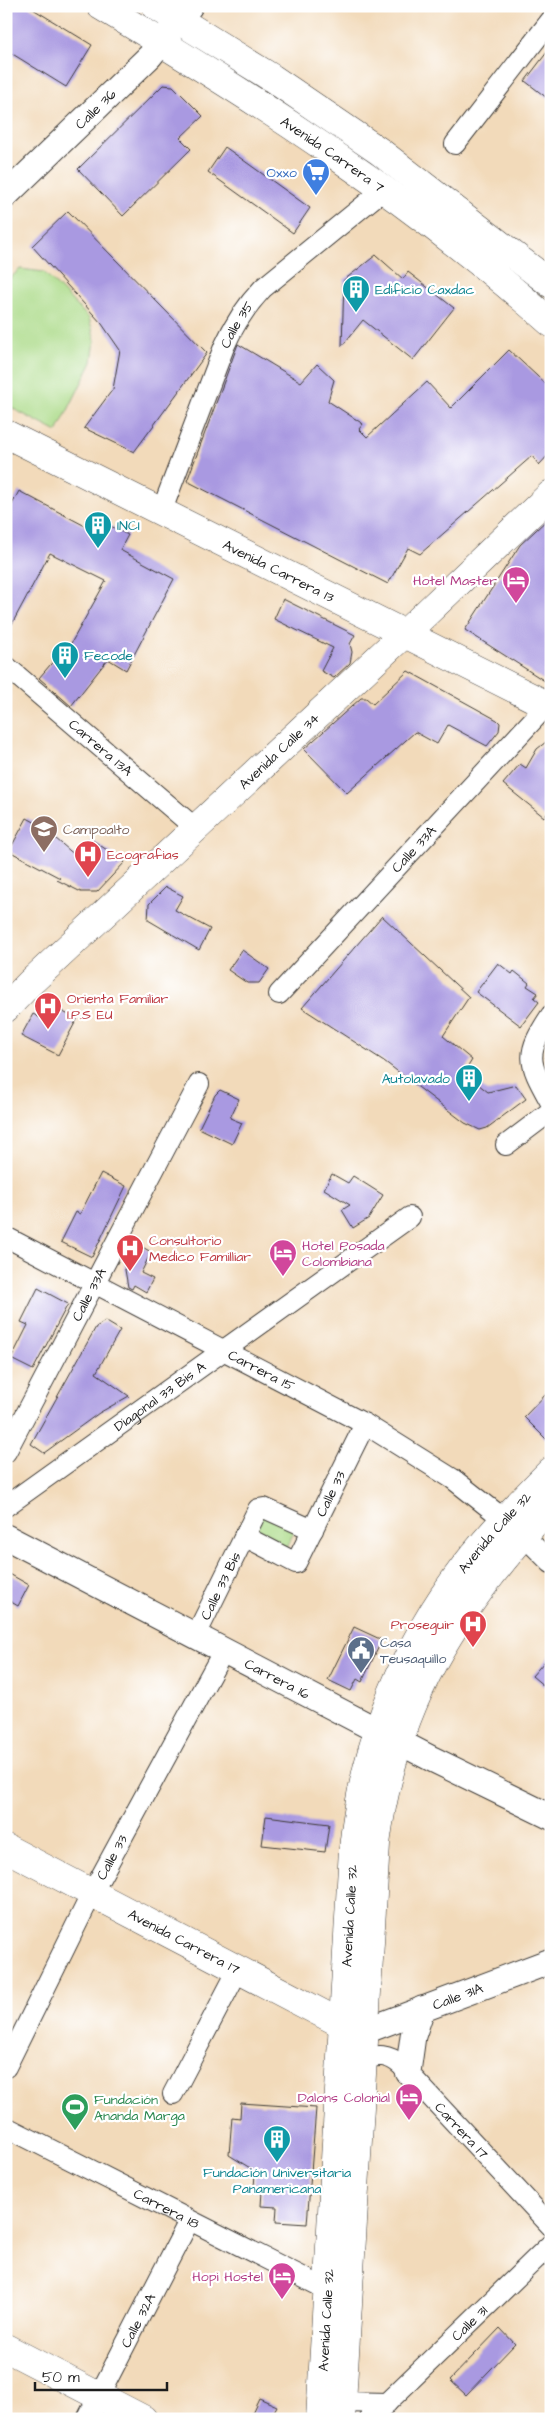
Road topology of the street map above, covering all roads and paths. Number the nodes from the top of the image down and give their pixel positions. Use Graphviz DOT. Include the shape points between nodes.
graph roads {
  1 [pos="101,6"];
  2 [pos="156,6"];
  3 [pos="188,11"];
  4 [pos="551,20"];
  5 [pos="162,43"];
  6 [pos="455,144"];
  7 [pos="383,190"];
  8 [pos="7,193"];
  9 [pos="551,284"];
  10 [pos="551,323"];
  11 [pos="6,434"];
  12 [pos="551,494"];
  13 [pos="162,510"];
  14 [pos="405,633"];
  15 [pos="6,666"];
  16 [pos="549,706"];
  17 [pos="195,828"];
  18 [pos="280,994"];
  19 [pos="6,1008"];
  20 [pos="551,1015"];
  21 [pos="199,1084"];
  22 [pos="551,1103"];
  23 [pos="551,1111"];
  24 [pos="506,1145"];
  25 [pos="410,1217"];
  26 [pos="6,1238"];
  27 [pos="94,1284"];
  28 [pos="223,1351"];
  29 [pos="365,1424"];
  30 [pos="6,1452"];
  31 [pos="551,1470"];
  32 [pos="551,1505"];
  33 [pos="6,1506"];
  34 [pos="514,1528"];
  35 [pos="313,1530"];
  36 [pos="244,1536"];
  37 [pos="6,1537"];
  38 [pos="551,1563"];
  39 [pos="196,1636"];
  40 [pos="224,1650"];
  41 [pos="388,1735"];
  42 [pos="551,1818"];
  43 [pos="6,1848"];
  44 [pos="92,1893"];
  45 [pos="551,1961"];
  46 [pos="238,1970"];
  47 [pos="422,2009"];
  48 [pos="354,2028"];
  49 [pos="363,2060"];
  50 [pos="6,2067"];
  51 [pos="408,2072"];
  52 [pos="173,2094"];
  53 [pos="6,2127"];
  54 [pos="189,2221"];
  55 [pos="551,2226"];
  56 [pos="551,2244"];
  57 [pos="328,2290"];
  58 [pos="6,2348"];
  59 [pos="387,2403"];
  60 [pos="93,2407"];
  61 [pos="342,2410"];
  62 [pos="143,2419"];
  63 [pos="320,2419"];
  64 [pos="370,2419"];
  1 -- 5 [label="main road, Avenida Carrera 7"];
  2 -- 3 [label="main road, Avenida Carrera 7"];
  3 -- 5 [label="street, Calle 36"];
  3 -- 9 [label="main road, Avenida Carrera 7" via="272,78 379,151"];
  4 -- 6 [label="street"];
  5 -- 7 [label="main road, Avenida Carrera 7" via="239,91"];
  5 -- 8 [label="street, Calle 36"];
  7 -- 10 [label="main road, Avenida Carrera 7" via="465,251"];
  7 -- 13 [label="street, Calle 35" via="263,288 246,306 231,329"];
  11 -- 13 [label="main road, Avenida Carrera 13"];
  12 -- 14 [label="main road, Avenida Calle 34"];
  13 -- 14 [label="main road, Avenida Carrera 13"];
  14 -- 16 [label="main road, Avenida Carrera 13"];
  14 -- 17 [label="main road, Avenida Calle 34"];
  15 -- 17 [label="street, Carrera 13A"];
  16 -- 18 [label="street, Calle 33A"];
  17 -- 19 [label="main road, Avenida Calle 34"];
  20 -- 22 [label="street" via="534,1041 531,1055 533,1070"];
  21 -- 27 [label="street, Calle 33A"];
  23 -- 24 [label="street"];
  25 -- 28 [label="street, Diagonal 33 Bis A"];
  26 -- 27 [label="street, Carrera 15"];
  27 -- 28 [label="street, Carrera 15"];
  27 -- 30 [label="street, Calle 33A"];
  28 -- 29 [label="street, Carrera 15"];
  28 -- 33 [label="street, Diagonal 33 Bis A"];
  29 -- 34 [label="street, Carrera 15" via="452,1479"];
  29 -- 35 [label="street, Calle 33"];
  31 -- 34 [label="main road, Avenida Calle 32"];
  32 -- 34 [label="main road, Avenida Calle 32"];
  34 -- 38 [label="street, Carrera 15"];
  34 -- 41 [label="main road, Avenida Calle 32"];
  35 -- 36 [label="street, Calle 33 Bis" via="260,1508"];
  35 -- 36 [label="street, Calle 33" via="296,1563"];
  36 -- 39 [label="street, Calle 33 Bis"];
  37 -- 39 [label="street, Carrera 16"];
  39 -- 40 [label="street, Carrera 16"];
  40 -- 41 [label="street, Carrera 16"];
  40 -- 44 [label="street, Calle 33"];
  41 -- 42 [label="street, Carrera 16"];
  41 -- 48 [label="main road, Avenida Calle 32" via="368,1763 355,1825"];
  43 -- 44 [label="main road, Avenida Carrera 17"];
  44 -- 46 [label="main road, Avenida Carrera 17"];
  44 -- 50 [label="street, Calle 33"];
  45 -- 47 [label="street, Calle 31A"];
  46 -- 48 [label="main road, Avenida Carrera 17"];
  46 -- 52 [label="street"];
  47 -- 48 [label="street, Calle 31A"];
  47 -- 51 [label="street" via="413,2036"];
  48 -- 49 [label="main road, Avenida Calle 32"];
  48 -- 57 [label="main road, Avenida Calle 32"];
  49 -- 51 [label="street, Carrera 17" via="384,2055 395,2059"];
  49 -- 61 [label="main road, Avenida Calle 32"];
  51 -- 55 [label="street, Carrera 17"];
  53 -- 54 [label="street, Carrera 18"];
  54 -- 57 [label="street, Carrera 18"];
  54 -- 60 [label="street, Calle 32A"];
  56 -- 59 [label="street, Calle 31"];
  57 -- 63 [label="main road, Avenida Calle 32"];
  58 -- 60 [label="main road"];
  59 -- 61 [label="street"];
  59 -- 64 [label="street, Calle 31"];
  60 -- 62 [label="main road"];
}
